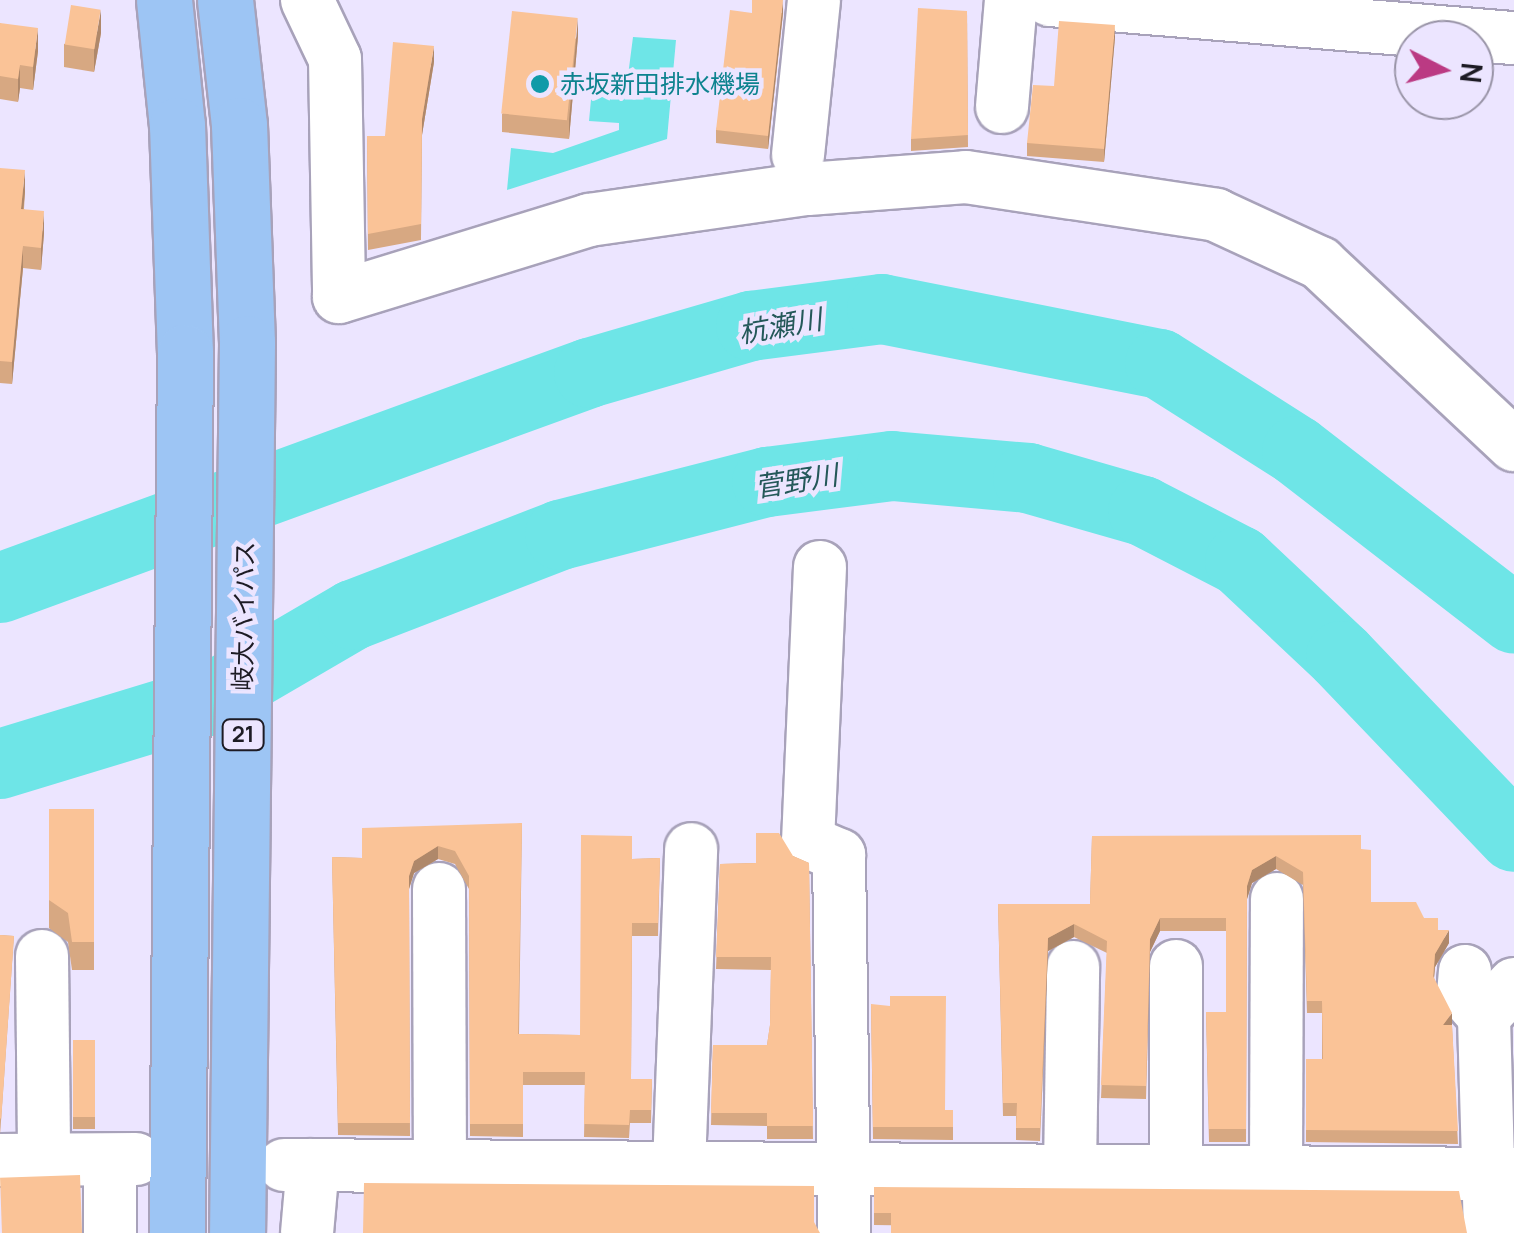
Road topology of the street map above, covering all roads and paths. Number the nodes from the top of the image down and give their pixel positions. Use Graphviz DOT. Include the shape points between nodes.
graph roads {
  1 [pos="164,0"];
  2 [pos="225,0"];
  3 [pos="307,0"];
  4 [pos="814,0"];
  5 [pos="1011,0"];
  6 [pos="1050,0"];
  7 [pos="1514,38"];
  8 [pos="1002,107"];
  9 [pos="798,155"];
  10 [pos="1514,445"];
  11 [pos="820,567"];
  12 [pos="692,849"];
  13 [pos="439,889"];
  14 [pos="1276,900"];
  15 [pos="42,956"];
  16 [pos="1176,966"];
  17 [pos="1073,968"];
  18 [pos="1488,990"];
  19 [pos="141,1149"];
  20 [pos="22,1160"];
  21 [pos="440,1165"];
  22 [pos="678,1166"];
  23 [pos="845,1166"];
  24 [pos="1070,1169"];
  25 [pos="1176,1170"];
  26 [pos="1276,1172"];
  27 [pos="1502,1174"];
  28 [pos="110,1233"];
  29 [pos="177,1233"];
  30 [pos="237,1233"];
  31 [pos="308,1233"];
  32 [pos="844,1233"];
  33 [pos="1490,1233"];
  1 -- 19 [label="highway" via="177,125 185,352"];
  2 -- 30 [label="highway, 岐大バイパス / 21" via="247,343"];
  3 -- 10 [label="street" via="335,59 339,297 588,220 966,176 1216,215 1320,263"];
  4 -- 9 [label="street"];
  5 -- 8 [label="street"];
  6 -- 7 [label="street"];
  11 -- 23 [label="street" via="808,842 839,854"];
  12 -- 22 [label="street"];
  13 -- 21 [label="street"];
  14 -- 26 [label="street"];
  15 -- 20 [label="street"];
  16 -- 25 [label="street"];
  17 -- 24 [label="street"];
  18 -- 27 [label="street"];
  19 -- 20 [label="street"];
  19 -- 28 [label="street"];
  19 -- 29 [label="highway"];
  21 -- 22 [label="street"];
  21 -- 31 [label="street" via="298,1165"];
  22 -- 23 [label="street"];
  23 -- 24 [label="street"];
  23 -- 32 [label="street"];
  24 -- 25 [label="street"];
  25 -- 26 [label="street"];
  26 -- 27 [label="street"];
  27 -- 33 [label="street"];
}
